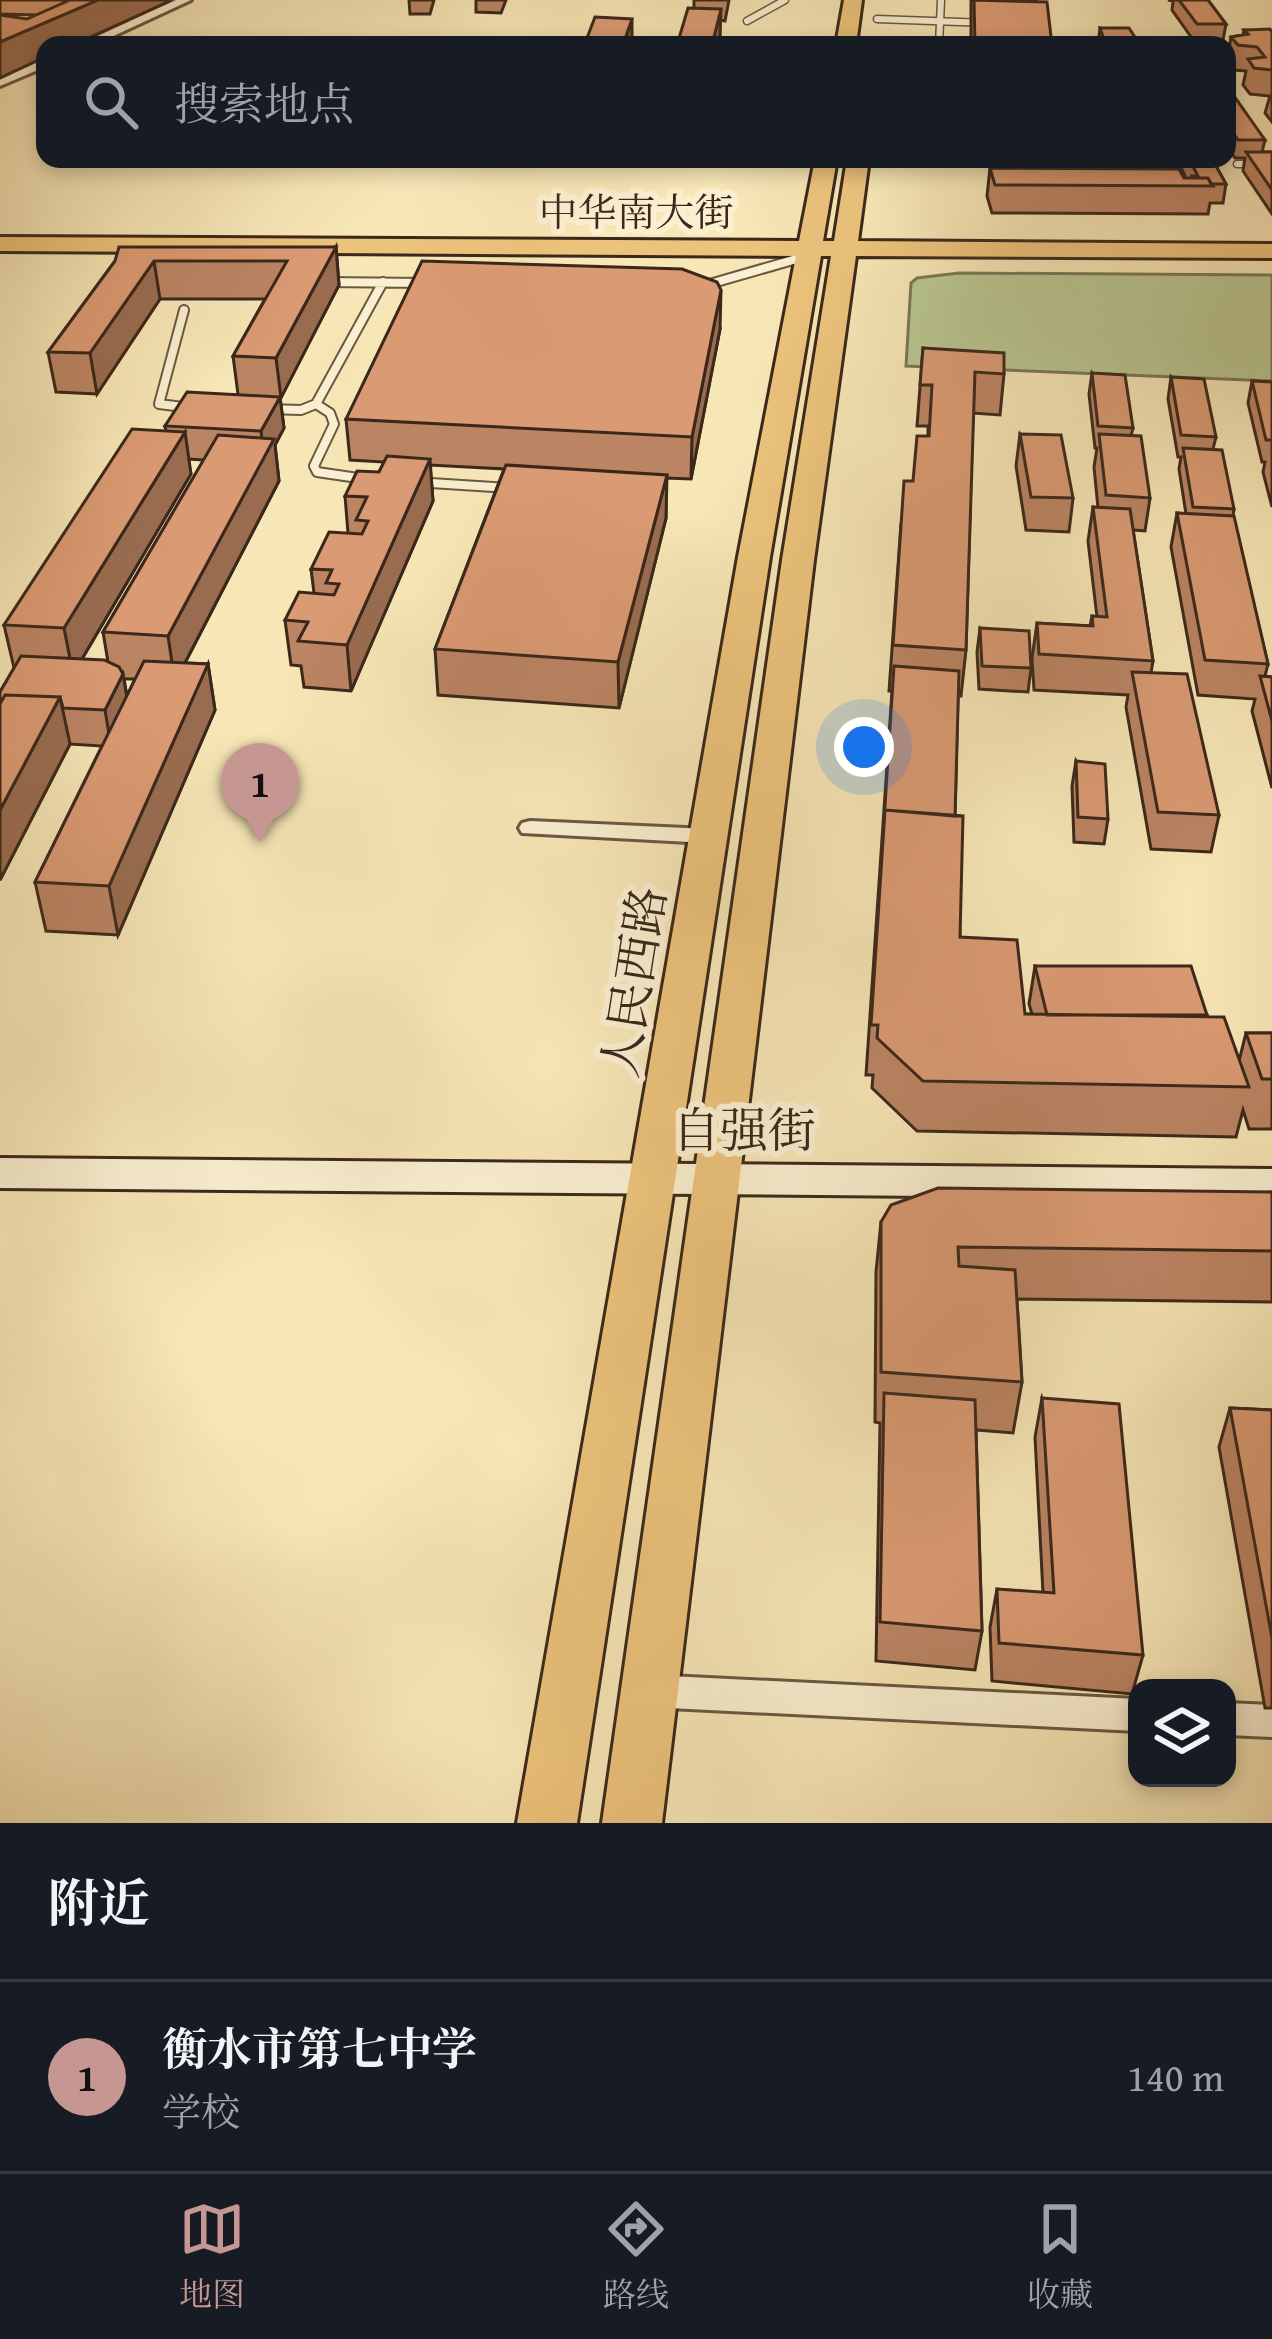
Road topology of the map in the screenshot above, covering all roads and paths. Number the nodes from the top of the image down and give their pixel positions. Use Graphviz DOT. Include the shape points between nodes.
graph roads {
  1 [pos="185,0"];
  2 [pos="785,0"];
  3 [pos="853,0"];
  4 [pos="941,0"];
  5 [pos="878,10"];
  6 [pos="747,21"];
  7 [pos="940,22"];
  8 [pos="1002,24"];
  9 [pos="103,36"];
  10 [pos="847,36"];
  11 [pos="939,36"];
  12 [pos="36,66"];
  13 [pos="0,82"];
  14 [pos="1238,164"];
  15 [pos="1272,164"];
  16 [pos="826,168"];
  17 [pos="854,168"];
  18 [pos="0,240"];
  19 [pos="328,245"];
  20 [pos="824,246"];
  21 [pos="1272,247"];
  22 [pos="383,282"];
  23 [pos="452,283"];
  24 [pos="682,285"];
  25 [pos="184,310"];
  26 [pos="316,404"];
  27 [pos="208,408"];
  28 [pos="250,409"];
  29 [pos="370,479"];
  30 [pos="394,480"];
  31 [pos="532,489"];
  32 [pos="530,828"];
  33 [pos="708,836"];
  34 [pos="0,1173"];
  35 [pos="652,1179"];
  36 [pos="717,1179"];
  37 [pos="1272,1184"];
  38 [pos="649,1691"];
  39 [pos="1128,1715"];
  40 [pos="1236,1719"];
  41 [pos="1272,1721"];
  42 [pos="547,1823"];
  43 [pos="632,1823"];
  1 -- 9 [label="street"];
  2 -- 6 [label="lane"];
  3 -- 10 [label="main road"];
  4 -- 7 [label="lane"];
  5 -- 7 [label="lane"];
  7 -- 8 [label="lane"];
  7 -- 11 [label="lane"];
  12 -- 13 [label="street"];
  14 -- 15 [label="lane"];
  16 -- 20 [label="main road, 人民西路"];
  17 -- 20 [label="main road, 人民西路"];
  18 -- 19 [label="main road, 中华南大街"];
  18 -- 20 [label="main road, 中华南大街"];
  19 -- 20 [label="main road, 中华南大街"];
  19 -- 22 [label="lane" via="318,281"];
  20 -- 21 [label="main road, 中华南大街"];
  20 -- 24 [label="lane" via="705,285"];
  20 -- 33 [label="main road, 人民西路"];
  20 -- 36 [label="main road, 人民西路"];
  22 -- 23 [label="lane"];
  22 -- 26 [label="lane"];
  25 -- 27 [label="lane" via="159,404"];
  26 -- 28 [label="lane"];
  26 -- 29 [label="lane" via="334,424 317,472"];
  30 -- 31 [label="lane"];
  32 -- 33 [label="street"];
  33 -- 35 [label="main road, 人民西路"];
  34 -- 35 [label="street, 自强街"];
  35 -- 36 [label="street, 自强街"];
  35 -- 42 [label="main road, 人民西路"];
  36 -- 37 [label="street, 自强街"];
  36 -- 38 [label="main road, 人民西路"];
  38 -- 39 [label="street"];
  38 -- 43 [label="main road, 人民西路"];
  40 -- 41 [label="street"];
}
